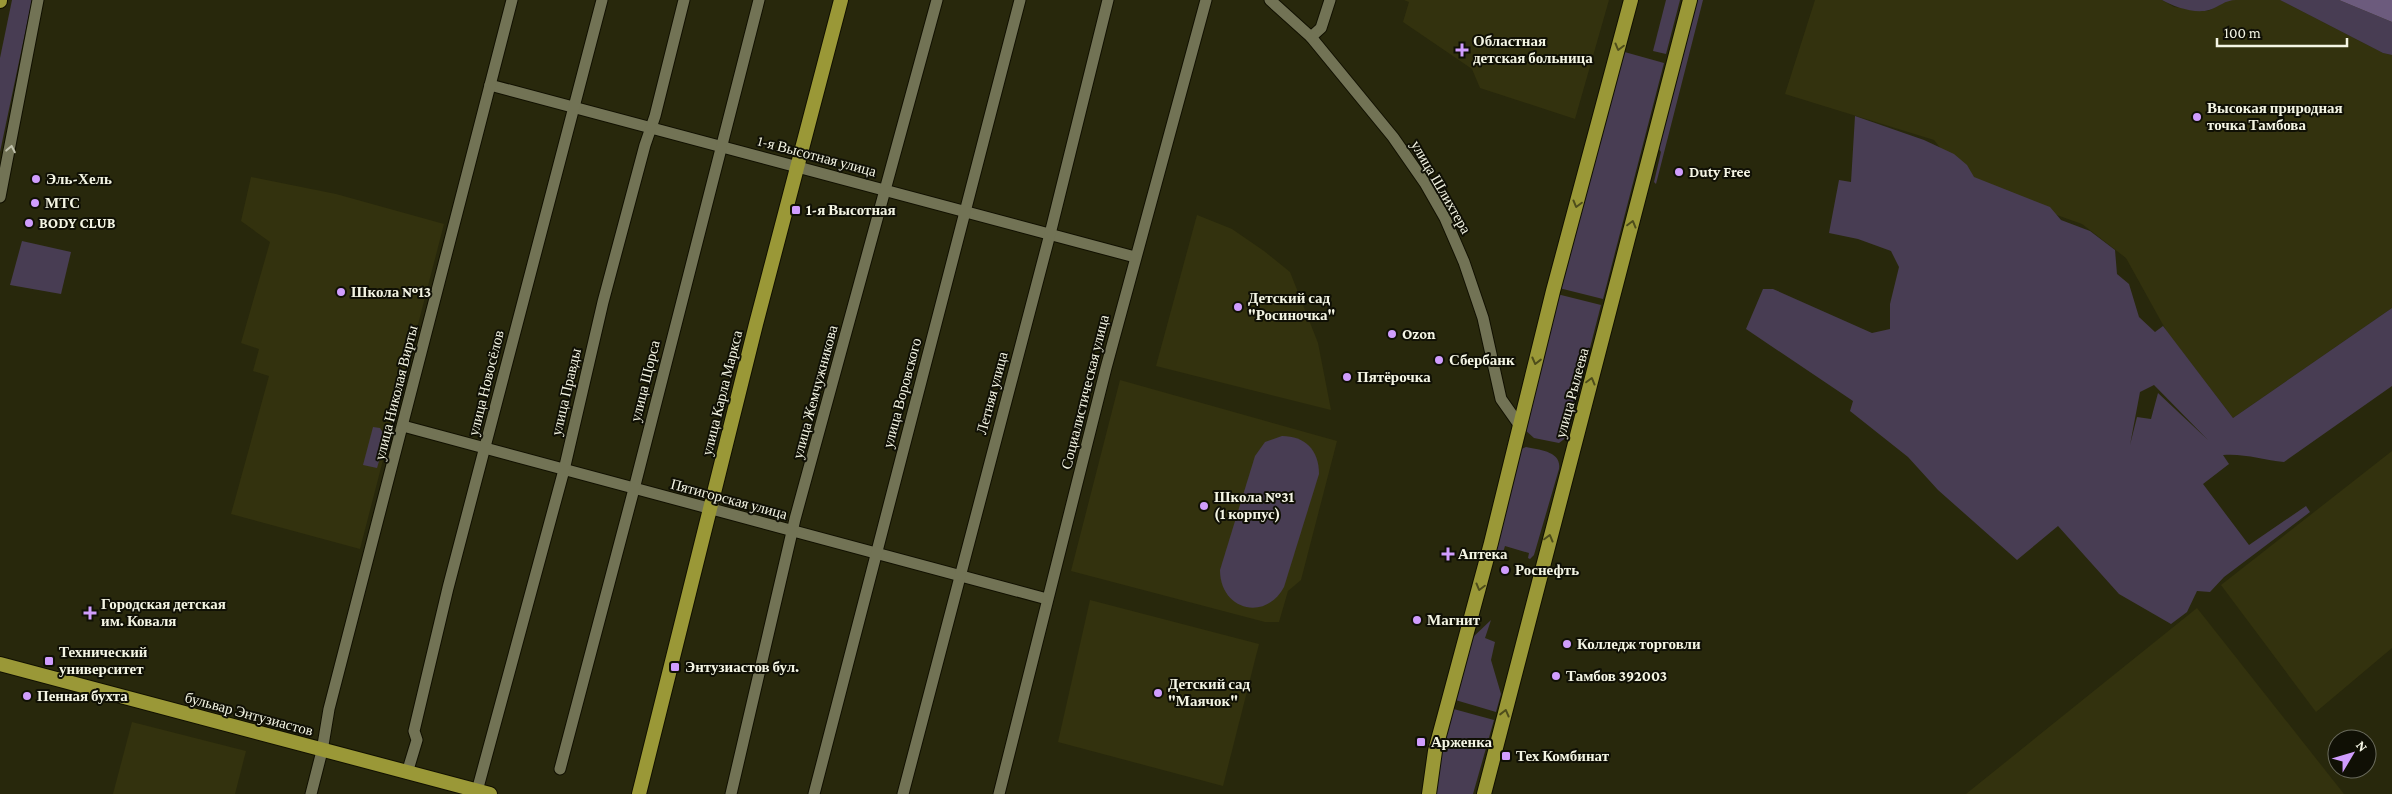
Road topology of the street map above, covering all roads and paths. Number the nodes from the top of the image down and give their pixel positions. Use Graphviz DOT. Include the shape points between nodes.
graph roads {
  1 [pos="38,0"];
  2 [pos="512,0"];
  3 [pos="602,0"];
  4 [pos="684,0"];
  5 [pos="759,0"];
  6 [pos="841,0"];
  7 [pos="938,0"];
  8 [pos="1020,0"];
  9 [pos="1108,0"];
  10 [pos="1206,0"];
  11 [pos="1270,0"];
  12 [pos="1330,0"];
  13 [pos="1631,0"];
  14 [pos="1690,0"];
  15 [pos="1311,37"];
  16 [pos="490,85"];
  17 [pos="574,108"];
  18 [pos="651,128"];
  19 [pos="720,146"];
  20 [pos="798,167"];
  21 [pos="886,190"];
  22 [pos="0,197"];
  23 [pos="965,211"];
  24 [pos="1050,234"];
  25 [pos="1136,257"];
  26 [pos="403,426"];
  27 [pos="1520,426"];
  28 [pos="485,449"];
  29 [pos="564,470"];
  30 [pos="634,489"];
  31 [pos="710,510"];
  32 [pos="792,532"];
  33 [pos="875,554"];
  34 [pos="960,576"];
  35 [pos="1047,599"];
  36 [pos="0,664"];
  37 [pos="322,751"];
  38 [pos="560,769"];
  39 [pos="407,773"];
  40 [pos="483,792"];
  41 [pos="311,794"];
  42 [pos="639,794"];
  43 [pos="731,794"];
  44 [pos="814,794"];
  45 [pos="903,794"];
  46 [pos="999,794"];
  47 [pos="1429,794"];
  48 [pos="1484,794"];
  22 -- 1 [label="street, one-way"];
  2 -- 16 [label="street, улица Николая Вирты"];
  3 -- 17 [label="street, улица Новосёлов"];
  4 -- 18 [label="street, улица Правды"];
  5 -- 19 [label="street, улица Щорса"];
  6 -- 20 [label="main road, улица Карла Маркса"];
  7 -- 21 [label="street, улица Жемчужникова"];
  8 -- 23 [label="street, улица Воровского"];
  9 -- 24 [label="street, Летняя улица"];
  10 -- 25 [label="street, Социалистическая улица"];
  11 -- 15 [label="street, улица Шлихтера"];
  12 -- 15 [label="street" via="1321,28"];
  13 -- 27 [label="main road, one-way"];
  48 -- 14 [label="main road, улица Рылеева, one-way"];
  15 -- 27 [label="street, улица Шлихтера" via="1393,137 1445,218 1483,318 1501,399"];
  16 -- 17 [label="street, 1-я Высотная улица"];
  16 -- 26 [label="street, улица Николая Вирты"];
  17 -- 18 [label="street, 1-я Высотная улица"];
  17 -- 28 [label="street, улица Новосёлов"];
  18 -- 19 [label="street, 1-я Высотная улица"];
  18 -- 29 [label="street, улица Правды" via="601,311"];
  19 -- 20 [label="street, 1-я Высотная улица"];
  19 -- 30 [label="street, улица Щорса"];
  20 -- 21 [label="street, 1-я Высотная улица"];
  20 -- 31 [label="main road, улица Карла Маркса"];
  21 -- 23 [label="street, 1-я Высотная улица"];
  21 -- 32 [label="street, улица Жемчужникова"];
  23 -- 24 [label="street, 1-я Высотная улица"];
  23 -- 33 [label="street, улица Воровского"];
  24 -- 25 [label="street, 1-я Высотная улица"];
  24 -- 34 [label="street, Летняя улица"];
  25 -- 35 [label="street, Социалистическая улица"];
  26 -- 28 [label="street, Пятигорская улица"];
  26 -- 37 [label="street, улица Николая Вирты" via="329,708"];
  27 -- 47 [label="main road, one-way" via="1435,751"];
  28 -- 29 [label="street, Пятигорская улица"];
  28 -- 39 [label="street, улица Новосёлов" via="448,588"];
  29 -- 30 [label="street, Пятигорская улица"];
  29 -- 40 [label="street, улица Правды"];
  30 -- 31 [label="street, Пятигорская улица"];
  30 -- 38 [label="street, улица Щорса"];
  31 -- 32 [label="street, Пятигорская улица"];
  31 -- 42 [label="main road, улица Карла Маркса"];
  32 -- 33 [label="street, Пятигорская улица"];
  32 -- 43 [label="street, улица Жемчужникова"];
  33 -- 34 [label="street, Пятигорская улица"];
  33 -- 44 [label="street, улица Воровского"];
  34 -- 35 [label="street, Пятигорская улица"];
  34 -- 45 [label="street, Летняя улица"];
  35 -- 46 [label="street, Социалистическая улица"];
  36 -- 37 [label="main road, бульвар Энтузиастов"];
  37 -- 39 [label="main road, бульвар Энтузиастов"];
  37 -- 41 [label="street, улица Николая Вирты"];
  39 -- 40 [label="main road, бульвар Энтузиастов"];
}
